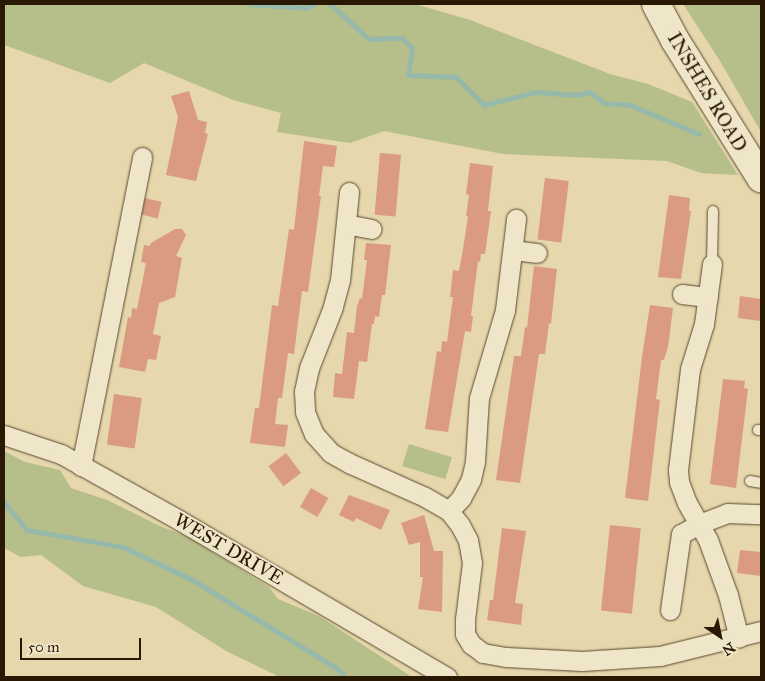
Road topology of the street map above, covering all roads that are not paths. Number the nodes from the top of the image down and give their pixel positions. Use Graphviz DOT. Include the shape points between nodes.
graph roads {
  1 [pos="656,4"];
  2 [pos="142,157"];
  3 [pos="761,178"];
  4 [pos="349,192"];
  5 [pos="713,211"];
  6 [pos="516,219"];
  7 [pos="346,224"];
  8 [pos="372,229"];
  9 [pos="513,250"];
  10 [pos="538,253"];
  11 [pos="712,264"];
  12 [pos="682,294"];
  13 [pos="708,297"];
  14 [pos="4,435"];
  15 [pos="81,466"];
  16 [pos="449,511"];
  17 [pos="761,514"];
  18 [pos="699,524"];
  19 [pos="670,610"];
  20 [pos="761,631"];
  21 [pos="739,638"];
  22 [pos="447,677"];
  1 -- 3 [label="street, INSHES ROAD"];
  2 -- 15 [label="street"];
  4 -- 7 [label="street"];
  5 -- 11 [label="lane"];
  6 -- 9 [label="street"];
  7 -- 8 [label="street"];
  7 -- 16 [label="street" via="340,280 333,307 308,368 305,412 314,434 331,453"];
  9 -- 10 [label="street"];
  9 -- 16 [label="street" via="505,310 480,398 471,479 461,498"];
  11 -- 13 [label="street"];
  12 -- 13 [label="street"];
  13 -- 18 [label="street" via="704,324 690,369 678,470 679,482"];
  14 -- 15 [label="street, WEST DRIVE" via="61,454"];
  15 -- 22 [label="street, WEST DRIVE"];
  16 -- 21 [label="street" via="468,540 472,563 465,634 470,644 483,652 506,657 582,661 660,656"];
  17 -- 18 [label="street" via="727,513"];
  18 -- 19 [label="street" via="681,534 678,540"];
  18 -- 21 [label="street" via="728,595"];
  20 -- 21 [label="street"];
}
